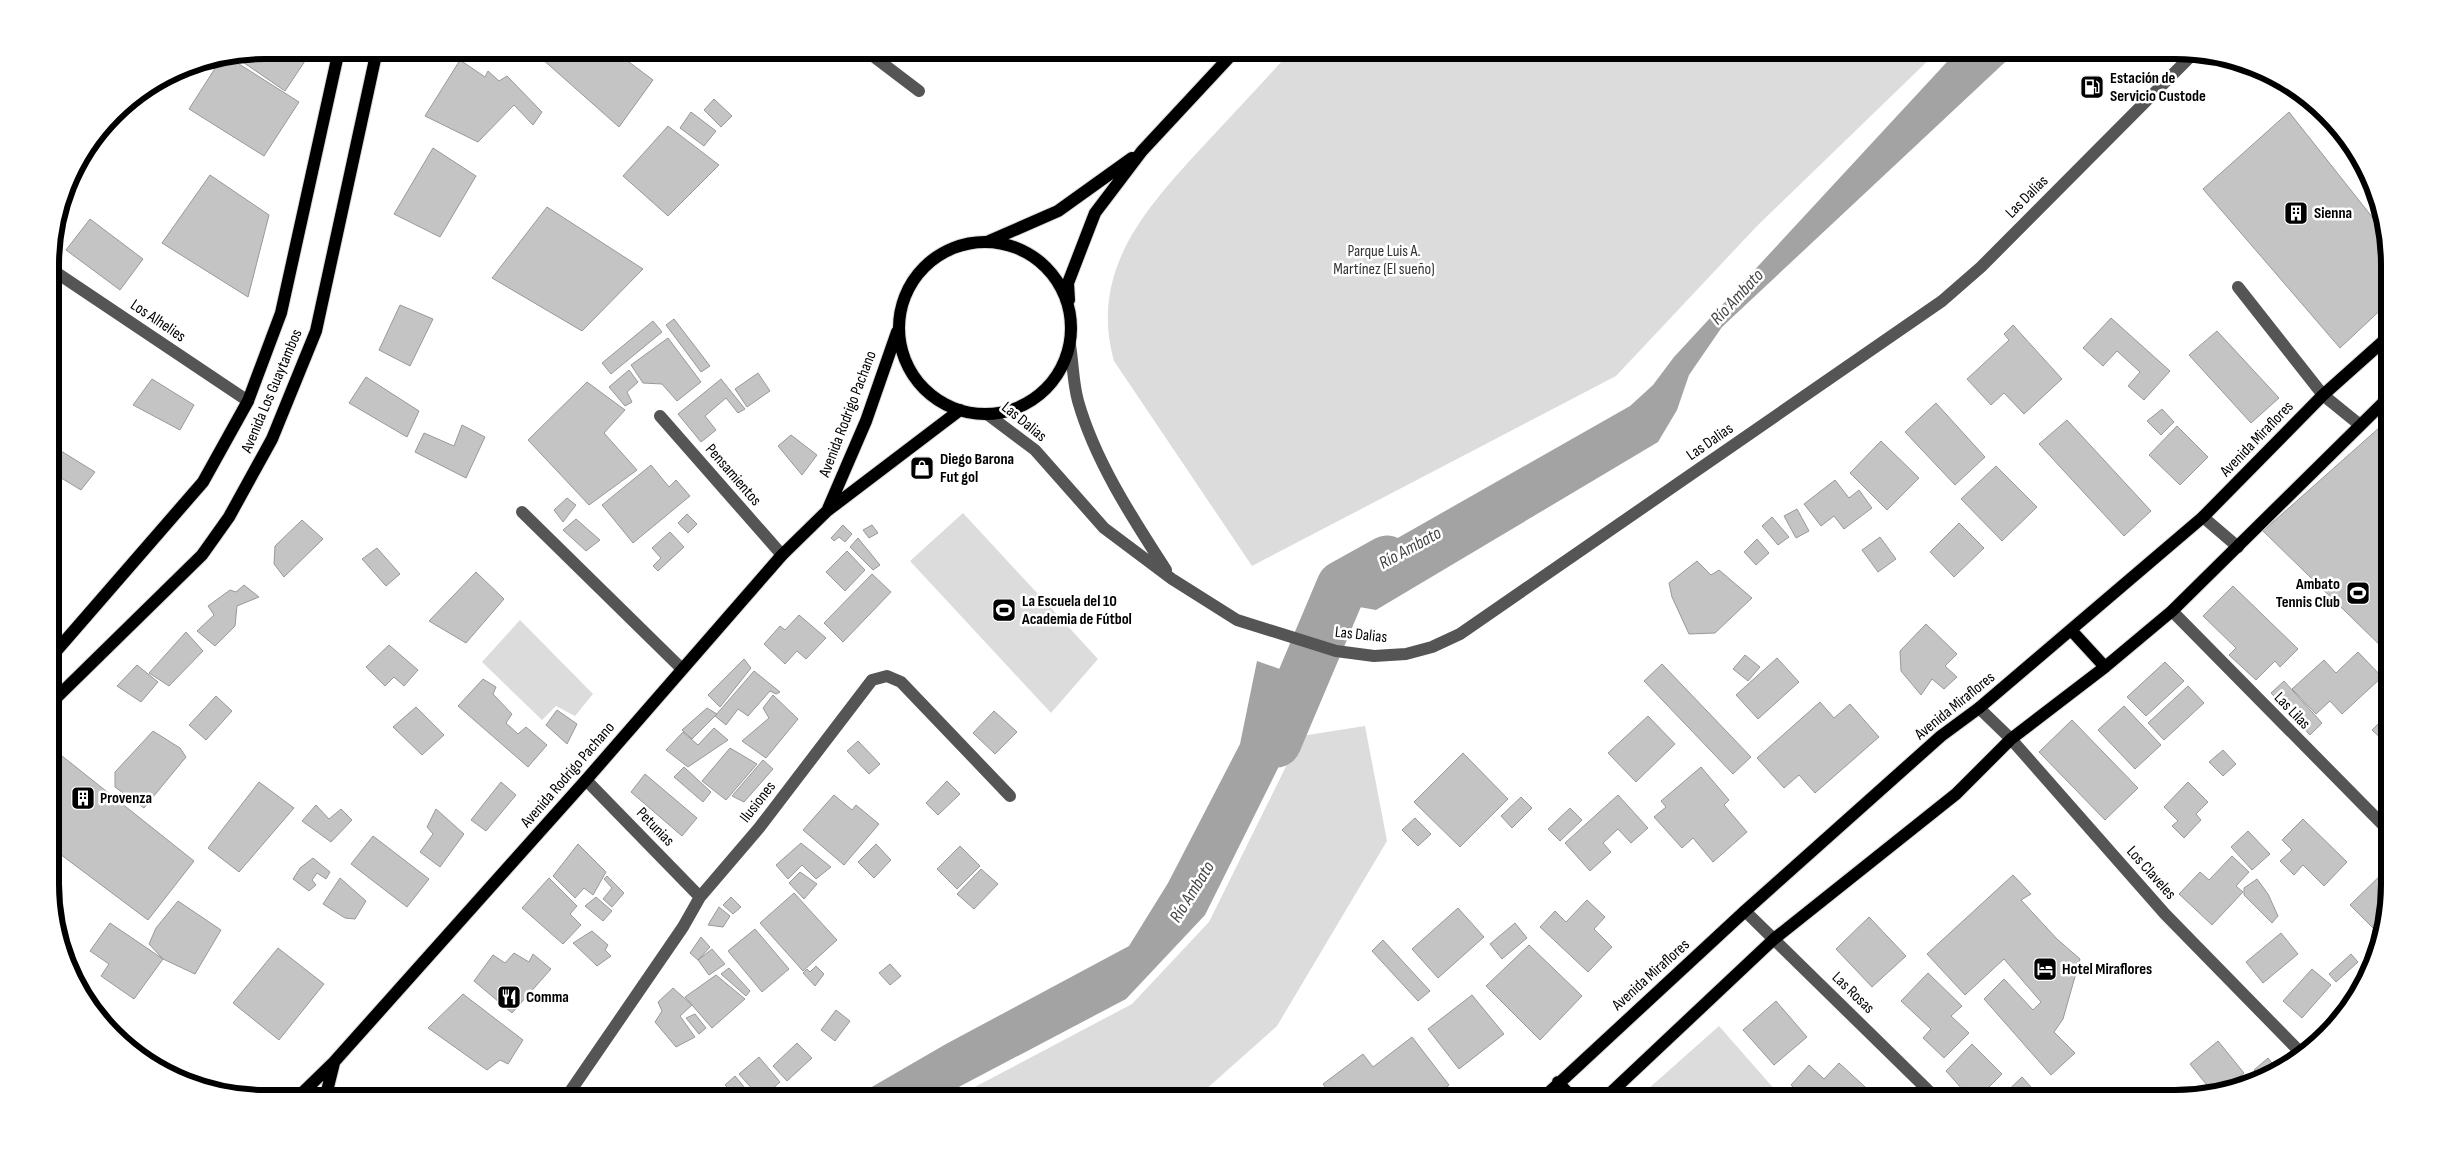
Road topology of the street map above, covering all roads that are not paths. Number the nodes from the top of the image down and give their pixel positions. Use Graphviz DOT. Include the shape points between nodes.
graph roads {
  1 [pos="334,59"];
  2 [pos="375,59"];
  3 [pos="877,59"];
  4 [pos="1228,59"];
  5 [pos="2188,59"];
  6 [pos="919,90"];
  7 [pos="1142,151"];
  8 [pos="987,242"];
  9 [pos="59,275"];
  10 [pos="2238,287"];
  11 [pos="1069,310"];
  12 [pos="898,329"];
  13 [pos="2381,343"];
  14 [pos="1070,345"];
  15 [pos="2323,395"];
  16 [pos="248,401"];
  17 [pos="2381,404"];
  18 [pos="960,410"];
  19 [pos="987,414"];
  20 [pos="660,416"];
  21 [pos="2360,424"];
  22 [pos="827,511"];
  23 [pos="522,512"];
  24 [pos="2203,517"];
  25 [pos="2238,547"];
  26 [pos="782,555"];
  27 [pos="1172,579"];
  28 [pos="2172,611"];
  29 [pos="2071,630"];
  30 [pos="59,648"];
  31 [pos="2105,667"];
  32 [pos="682,669"];
  33 [pos="59,695"];
  34 [pos="1979,708"];
  35 [pos="2011,739"];
  36 [pos="586,780"];
  37 [pos="1010,796"];
  38 [pos="2381,823"];
  39 [pos="700,897"];
  40 [pos="1746,911"];
  41 [pos="1774,939"];
  42 [pos="2298,1050"];
  43 [pos="334,1062"];
  44 [pos="1558,1082"];
  45 [pos="305,1090"];
  46 [pos="327,1090"];
  47 [pos="571,1090"];
  48 [pos="1550,1090"];
  49 [pos="1565,1090"];
  50 [pos="1614,1090"];
  51 [pos="1928,1090"];
  1 -- 16 [label="main road, Avenida Los Guaytambos" via="281,313"];
  2 -- 33 [label="main road, Avenida Los Guaytambos" via="316,331 272,439 229,517 202,555"];
  3 -- 6 [label="street"];
  4 -- 7 [label="main road"];
  5 -- 27 [label="street, Las Dalias" via="1982,267 1942,301 1460,634 1406,654 1374,656 1336,651 1237,620"];
  7 -- 8 [label="main road" via="1058,211"];
  7 -- 11 [label="main road" via="1095,213 1068,282"];
  8 -- 11 [label="main road" via="1015,248 1040,262 1059,284"];
  8 -- 12 [label="main road" via="959,246 934,258 915,277 902,302"];
  9 -- 16 [label="street, Los Alhelies"];
  10 -- 15 [label="street"];
  11 -- 14 [label="main road"];
  12 -- 18 [label="main road" via="903,356 916,380 935,398"];
  12 -- 22 [label="main road, Avenida Rodrigo Pachano" via="866,421"];
  13 -- 15 [label="main road, Avenida Miraflores"];
  14 -- 19 [label="main road" via="1059,371 1041,394 1015,408"];
  14 -- 27 [label="street, Las Dalias" via="1078,401 1100,456 1133,519"];
  15 -- 21 [label="street"];
  15 -- 24 [label="main road, Avenida Miraflores"];
  16 -- 30 [label="main road, Avenida Los Guaytambos" via="203,482"];
  17 -- 21 [label="main road"];
  18 -- 19 [label="main road"];
  18 -- 22 [label="main road, Avenida Rodrigo Pachano"];
  19 -- 27 [label="street, Las Dalias" via="1035,450 1104,528"];
  20 -- 26 [label="street, Pensamientos"];
  21 -- 25 [label="main road"];
  22 -- 26 [label="main road, Avenida Rodrigo Pachano"];
  23 -- 32 [label="street"];
  24 -- 25 [label="street"];
  24 -- 29 [label="main road, Avenida Miraflores"];
  25 -- 28 [label="main road"];
  26 -- 32 [label="main road, Avenida Rodrigo Pachano"];
  28 -- 31 [label="main road"];
  28 -- 38 [label="street, Las Lilas"];
  29 -- 31 [label="main road"];
  29 -- 34 [label="main road, Avenida Miraflores"];
  31 -- 35 [label="main road"];
  32 -- 36 [label="main road, Avenida Rodrigo Pachano"];
  34 -- 35 [label="street, Los Claveles"];
  34 -- 40 [label="main road, Avenida Miraflores" via="1942,736"];
  35 -- 41 [label="main road" via="1956,794"];
  35 -- 42 [label="street, Los Claveles" via="2165,914"];
  36 -- 39 [label="street, Petunias"];
  36 -- 43 [label="main road, Avenida Rodrigo Pachano"];
  37 -- 39 [label="street, Ilusiones" via="901,682 887,676 872,680 759,828"];
  39 -- 47 [label="street, Ilusiones" via="683,927"];
  40 -- 41 [label="street, Las Rosas"];
  40 -- 44 [label="main road, Avenida Miraflores"];
  41 -- 50 [label="main road"];
  41 -- 51 [label="street, Las Rosas"];
  43 -- 45 [label="main road, Avenida Rodrigo Pachano"];
  43 -- 46 [label="main road, Avenida Rodrigo Pachano"];
  44 -- 48 [label="main road, Avenida Miraflores"];
  44 -- 49 [label="main road"];
}
